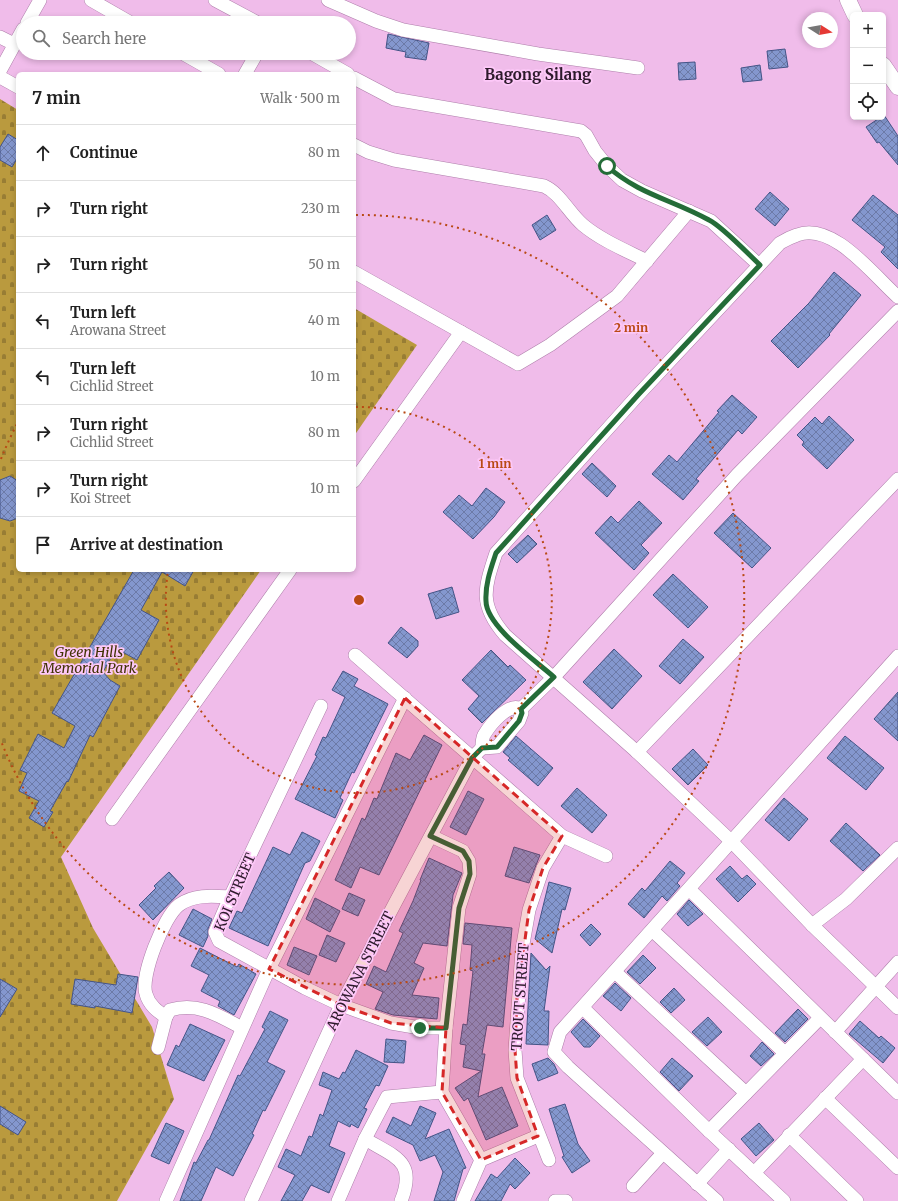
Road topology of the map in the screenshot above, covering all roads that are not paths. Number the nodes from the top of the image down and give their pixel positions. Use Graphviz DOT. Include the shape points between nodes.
graph roads {
  1 [pos="40,0"];
  2 [pos="91,0"];
  3 [pos="215,0"];
  4 [pos="328,0"];
  5 [pos="848,0"];
  6 [pos="854,12"];
  7 [pos="31,16"];
  8 [pos="119,16"];
  9 [pos="245,16"];
  10 [pos="0,37"];
  11 [pos="16,41"];
  12 [pos="14,44"];
  13 [pos="194,60"];
  14 [pos="253,60"];
  15 [pos="323,60"];
  16 [pos="638,68"];
  17 [pos="886,69"];
  18 [pos="0,71"];
  19 [pos="215,72"];
  20 [pos="247,72"];
  21 [pos="344,72"];
  22 [pos="0,77"];
  23 [pos="356,79"];
  24 [pos="16,86"];
  25 [pos="898,87"];
  26 [pos="356,146"];
  27 [pos="689,211"];
  28 [pos="647,261"];
  29 [pos="760,265"];
  30 [pos="356,273"];
  31 [pos="898,297"];
  32 [pos="898,311"];
  33 [pos="461,332"];
  34 [pos="356,478"];
  35 [pos="898,479"];
  36 [pos="289,572"];
  37 [pos="354,655"];
  38 [pos="898,656"];
  39 [pos="554,677"];
  40 [pos="405,698"];
  41 [pos="321,706"];
  42 [pos="637,752"];
  43 [pos="472,758"];
  44 [pos="112,819"];
  45 [pos="430,836"];
  46 [pos="562,836"];
  47 [pos="730,841"];
  48 [pos="898,848"];
  49 [pos="606,856"];
  50 [pos="690,890"];
  51 [pos="230,897"];
  52 [pos="812,925"];
  53 [pos="653,931"];
  54 [pos="898,962"];
  55 [pos="269,969"];
  56 [pos="615,972"];
  57 [pos="876,987"];
  58 [pos="341,1005"];
  59 [pos="583,1008"];
  60 [pos="898,1008"];
  61 [pos="166,1017"];
  62 [pos="820,1018"];
  63 [pos="242,1028"];
  64 [pos="446,1028"];
  65 [pos="836,1032"];
  66 [pos="158,1048"];
  67 [pos="785,1053"];
  68 [pos="863,1059"];
  69 [pos="442,1092"];
  70 [pos="746,1093"];
  71 [pos="898,1093"];
  72 [pos="825,1098"];
  73 [pos="709,1131"];
  74 [pos="789,1135"];
  75 [pos="538,1136"];
  76 [pos="365,1139"];
  77 [pos="729,1149"];
  78 [pos="664,1152"];
  79 [pos="481,1160"];
  80 [pos="549,1160"];
  81 [pos="898,1168"];
  82 [pos="754,1173"];
  83 [pos="697,1184"];
  84 [pos="633,1186"];
  85 [pos="166,1201"];
  86 [pos="251,1201"];
  87 [pos="338,1201"];
  88 [pos="401,1201"];
  89 [pos="463,1201"];
  90 [pos="555,1201"];
  91 [pos="566,1201"];
  92 [pos="716,1201"];
  93 [pos="784,1201"];
  94 [pos="857,1201"];
  1 -- 7 [label="street"];
  2 -- 8 [label="street"];
  3 -- 9 [label="street"];
  4 -- 16 [label="street" via="403,30"];
  5 -- 6 [label="street"];
  10 -- 12 [label="street"];
  11 -- 12 [label="street"];
  12 -- 18 [label="street"];
  13 -- 19 [label="street"];
  14 -- 20 [label="street"];
  15 -- 21 [label="street"];
  17 -- 25 [label="street"];
  22 -- 24 [label="street"];
  23 -- 27 [label="street" via="394,99 581,131 607,166 622,180"];
  26 -- 28 [label="street" via="394,160 537,184 551,189 572,214 597,235"];
  27 -- 28 [label="street"];
  27 -- 29 [label="street" via="711,221"];
  28 -- 33 [label="street" via="617,296 550,345 518,364"];
  29 -- 31 [label="street" via="780,243 798,234 814,234 843,244"];
  29 -- 39 [label="street" via="638,395 496,553 488,577 485,602 493,621 505,635"];
  30 -- 33 [label="street"];
  32 -- 39 [label="street" via="737,475"];
  33 -- 34 [label="street"];
  35 -- 42 [label="street"];
  36 -- 44 [label="street"];
  37 -- 40 [label="street"];
  38 -- 47 [label="street"];
  39 -- 42 [label="street"];
  39 -- 43 [label="street, AROWANA STREET" via="521,709 514,707 506,710 484,736 482,748"];
  40 -- 43 [label="street"];
  40 -- 55 [label="street"];
  41 -- 51 [label="street, KOI STREET"];
  42 -- 47 [label="street"];
  43 -- 45 [label="street, AROWANA STREET"];
  43 -- 46 [label="street"];
  45 -- 58 [label="street, AROWANA STREET"];
  45 -- 64 [label="street" via="463,851 469,861 470,874 459,908"];
  46 -- 49 [label="street"];
  46 -- 75 [label="street, TROUT STREET" via="543,868 529,910 517,999 517,1078"];
  47 -- 50 [label="street"];
  47 -- 52 [label="street"];
  48 -- 52 [label="street" via="846,899"];
  50 -- 53 [label="street"];
  50 -- 62 [label="street"];
  51 -- 55 [label="street, KOI STREET" via="216,937"];
  51 -- 61 [label="street" via="193,898 179,905 154,946 145,978 145,994 152,1006"];
  52 -- 57 [label="street"];
  53 -- 56 [label="street"];
  53 -- 67 [label="street"];
  54 -- 57 [label="street"];
  55 -- 58 [label="street, KOI STREET"];
  55 -- 63 [label="street"];
  56 -- 59 [label="street"];
  56 -- 70 [label="street"];
  57 -- 60 [label="street"];
  57 -- 65 [label="street"];
  58 -- 64 [label="street, KOI STREET" via="391,1023 420,1028"];
  58 -- 86 [label="street, AROWANA STREET"];
  59 -- 73 [label="street"];
  59 -- 78 [label="street" via="560,1032 554,1052"];
  61 -- 63 [label="street" via="170,1010 182,1006 212,1012"];
  61 -- 66 [label="street"];
  62 -- 65 [label="street"];
  62 -- 67 [label="street"];
  63 -- 85 [label="street"];
  64 -- 69 [label="street"];
  65 -- 68 [label="street"];
  67 -- 70 [label="street"];
  68 -- 71 [label="street"];
  68 -- 72 [label="street"];
  69 -- 76 [label="street" via="386,1097"];
  69 -- 79 [label="street"];
  70 -- 73 [label="street"];
  72 -- 74 [label="street"];
  72 -- 81 [label="street"];
  73 -- 77 [label="street"];
  74 -- 82 [label="street"];
  74 -- 94 [label="street"];
  75 -- 79 [label="street"];
  75 -- 80 [label="street, TROUT STREET"];
  76 -- 87 [label="street"];
  76 -- 88 [label="street" via="400,1160 406,1168 407,1179"];
  77 -- 82 [label="street"];
  77 -- 83 [label="street"];
  78 -- 83 [label="street"];
  78 -- 84 [label="street"];
  79 -- 89 [label="street"];
  82 -- 93 [label="street"];
  83 -- 92 [label="street"];
  90 -- 91 [label="street"];
}
